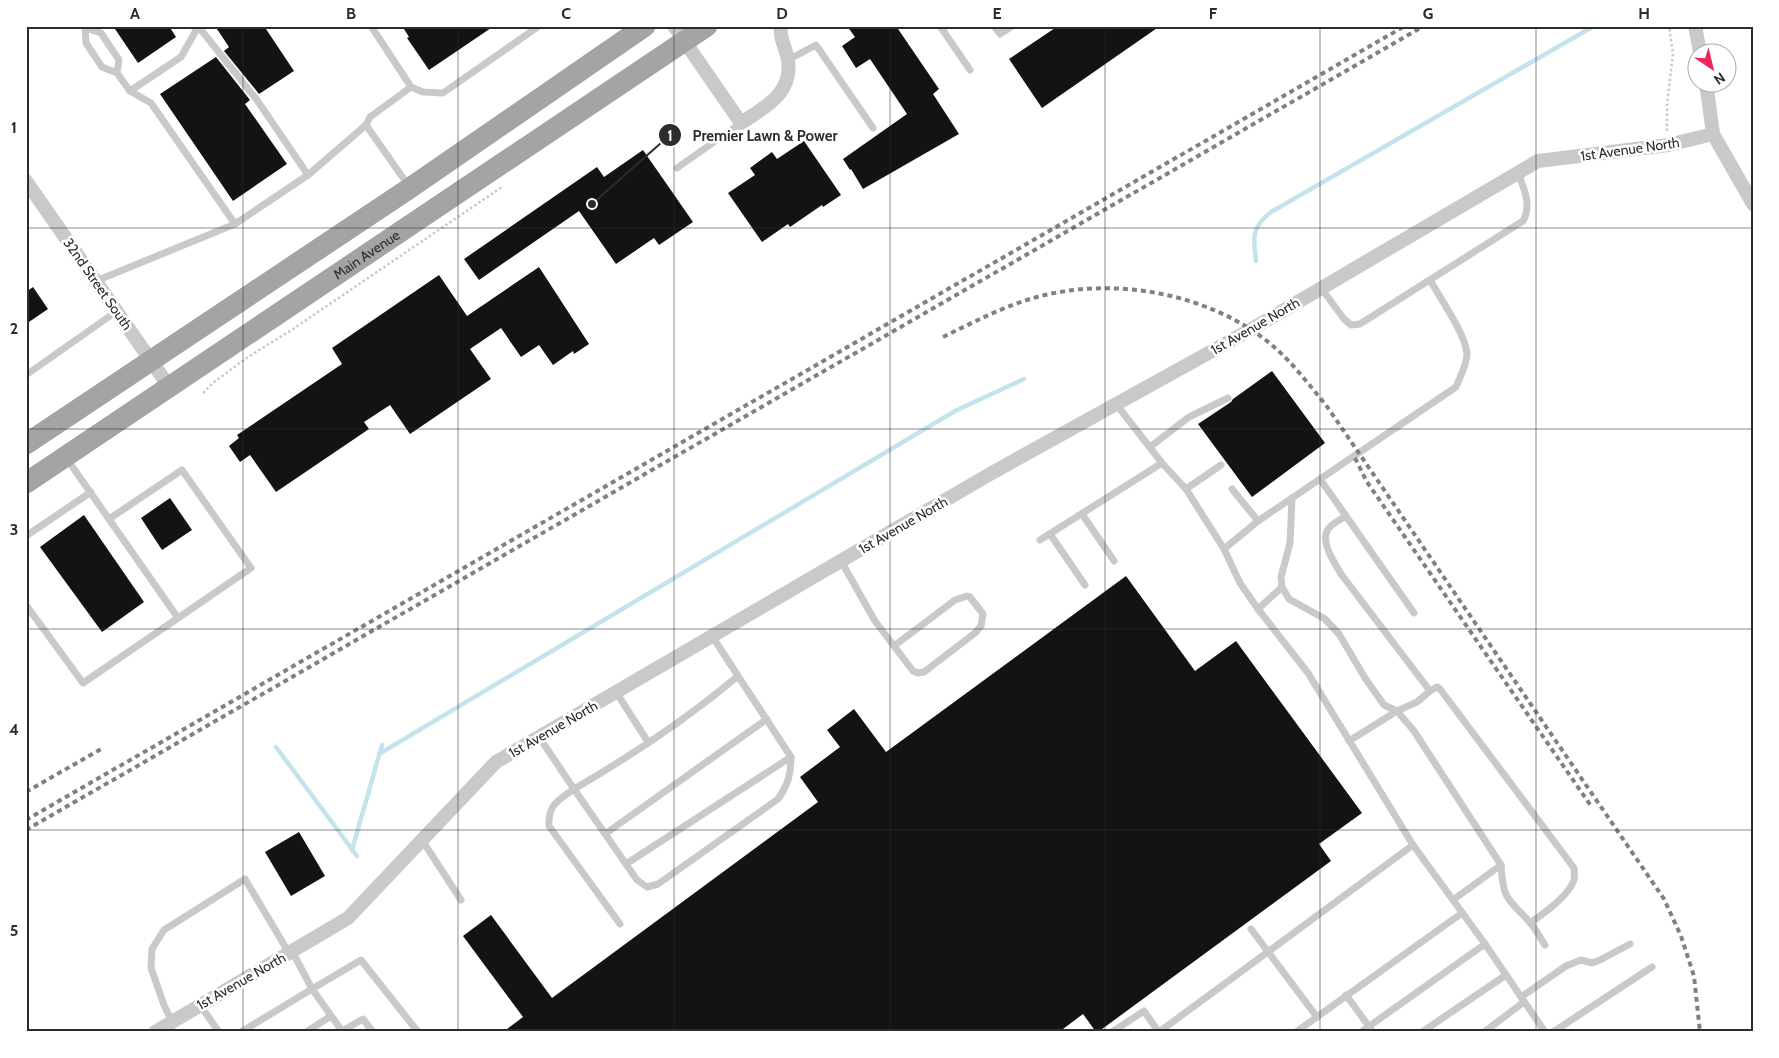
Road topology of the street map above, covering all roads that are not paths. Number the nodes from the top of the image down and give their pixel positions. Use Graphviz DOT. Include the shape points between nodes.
graph roads {
  1 [pos="198,26"];
  2 [pos="371,26"];
  3 [pos="538,26"];
  4 [pos="645,26"];
  5 [pos="707,26"];
  6 [pos="781,26"];
  7 [pos="940,26"];
  8 [pos="994,26"];
  9 [pos="1012,26"];
  10 [pos="1695,26"];
  11 [pos="85,27"];
  12 [pos="679,34"];
  13 [pos="1698,42"];
  14 [pos="788,60"];
  15 [pos="970,70"];
  16 [pos="117,73"];
  17 [pos="412,87"];
  18 [pos="130,91"];
  19 [pos="1707,92"];
  20 [pos="741,123"];
  21 [pos="366,125"];
  22 [pos="873,128"];
  23 [pos="1713,134"];
  24 [pos="677,168"];
  25 [pos="1518,173"];
  26 [pos="308,175"];
  27 [pos="26,181"];
  28 [pos="410,188"];
  29 [pos="1753,204"];
  30 [pos="235,224"];
  31 [pos="1430,280"];
  32 [pos="96,281"];
  33 [pos="1320,288"];
  34 [pos="117,311"];
  35 [pos="152,361"];
  36 [pos="26,375"];
  37 [pos="170,388"];
  38 [pos="1228,398"];
  39 [pos="1116,404"];
  40 [pos="26,444"];
  41 [pos="1150,447"];
  42 [pos="65,457"];
  43 [pos="1162,463"];
  44 [pos="1221,465"];
  45 [pos="1320,479"];
  46 [pos="26,483"];
  47 [pos="1186,489"];
  48 [pos="1232,489"];
  49 [pos="90,492"];
  50 [pos="1292,498"];
  51 [pos="1082,514"];
  52 [pos="1346,516"];
  53 [pos="110,519"];
  54 [pos="1258,521"];
  55 [pos="1050,534"];
  56 [pos="26,536"];
  57 [pos="1040,540"];
  58 [pos="1224,548"];
  59 [pos="841,561"];
  60 [pos="1114,561"];
  61 [pos="1085,585"];
  62 [pos="1282,587"];
  63 [pos="26,605"];
  64 [pos="1258,609"];
  65 [pos="1414,613"];
  66 [pos="178,618"];
  67 [pos="712,636"];
  68 [pos="894,646"];
  69 [pos="738,676"];
  70 [pos="1430,691"];
  71 [pos="616,692"];
  72 [pos="1397,711"];
  73 [pos="767,719"];
  74 [pos="539,737"];
  75 [pos="1349,741"];
  76 [pos="648,742"];
  77 [pos="791,757"];
  78 [pos="574,789"];
  79 [pos="605,834"];
  80 [pos="422,840"];
  81 [pos="1413,845"];
  82 [pos="626,864"];
  83 [pos="1501,865"];
  84 [pos="461,900"];
  85 [pos="1454,900"];
  86 [pos="1462,912"];
  87 [pos="620,924"];
  88 [pos="1530,924"];
  89 [pos="1251,929"];
  90 [pos="1485,944"];
  91 [pos="1630,944"];
  92 [pos="1545,945"];
  93 [pos="291,952"];
  94 [pos="1268,952"];
  95 [pos="1652,967"];
  96 [pos="1506,975"];
  97 [pos="312,989"];
  98 [pos="1346,995"];
  99 [pos="1522,1000"];
  100 [pos="200,1005"];
  101 [pos="331,1016"];
  102 [pos="1317,1017"];
  103 [pos="172,1022"];
  104 [pos="1371,1029"];
  105 [pos="155,1032"];
  106 [pos="219,1032"];
  107 [pos="241,1032"];
  108 [pos="306,1032"];
  109 [pos="373,1032"];
  110 [pos="418,1032"];
  111 [pos="1112,1032"];
  112 [pos="1159,1032"];
  113 [pos="1296,1032"];
  114 [pos="1361,1032"];
  115 [pos="1422,1032"];
  116 [pos="1484,1032"];
  117 [pos="1545,1032"];
  118 [pos="1553,1032"];
  1 -- 18 [label="lane" via="181,57"];
  1 -- 26 [label="lane" via="257,100"];
  2 -- 17 [label="lane"];
  3 -- 17 [label="lane" via="443,93 423,92"];
  4 -- 28 [label="main road"];
  5 -- 12 [label="main road, Main Avenue"];
  6 -- 14 [label="street"];
  7 -- 15 [label="lane"];
  8 -- 9 [label="lane" via="1000,34"];
  10 -- 13 [label="street"];
  11 -- 16 [label="lane" via="86,43 102,67"];
  11 -- 16 [label="lane" via="101,33 119,60"];
  12 -- 20 [label="street"];
  12 -- 37 [label="main road, Main Avenue"];
  14 -- 20 [label="street" via="784,90"];
  14 -- 22 [label="lane" via="816,45"];
  16 -- 18 [label="lane"];
  17 -- 21 [label="lane" via="370,117"];
  18 -- 30 [label="lane" via="151,103"];
  19 -- 23 [label="street"];
  20 -- 24 [label="lane"];
  21 -- 26 [label="lane"];
  21 -- 28 [label="lane"];
  23 -- 25 [label="street, 1st Avenue North" via="1668,145 1538,161"];
  23 -- 29 [label="street"];
  25 -- 31 [label="lane" via="1527,197 1527,213 1523,221"];
  25 -- 33 [label="street, 1st Avenue North"];
  26 -- 30 [label="lane"];
  27 -- 32 [label="street, 32nd Street South"];
  28 -- 35 [label="main road"];
  30 -- 32 [label="lane"];
  31 -- 33 [label="lane" via="1360,324 1351,325"];
  31 -- 45 [label="lane" via="1465,342 1467,355 1456,387"];
  32 -- 34 [label="street, 32nd Street South"];
  33 -- 39 [label="street, 1st Avenue North"];
  34 -- 35 [label="street, 32nd Street South"];
  34 -- 36 [label="lane"];
  35 -- 37 [label="street, 32nd Street South"];
  35 -- 40 [label="main road"];
  37 -- 42 [label="main road, Main Avenue"];
  38 -- 41 [label="lane" via="1189,417"];
  39 -- 41 [label="lane"];
  39 -- 59 [label="street, 1st Avenue North"];
  41 -- 43 [label="lane"];
  42 -- 46 [label="main road, Main Avenue"];
  42 -- 49 [label="lane"];
  43 -- 47 [label="lane"];
  43 -- 51 [label="lane"];
  44 -- 47 [label="lane"];
  45 -- 50 [label="lane"];
  45 -- 52 [label="lane"];
  47 -- 58 [label="lane"];
  48 -- 54 [label="lane"];
  49 -- 53 [label="lane"];
  49 -- 56 [label="lane"];
  50 -- 54 [label="lane"];
  50 -- 62 [label="lane" via="1290,543 1283,565"];
  51 -- 55 [label="lane"];
  51 -- 60 [label="lane"];
  52 -- 65 [label="lane"];
  52 -- 70 [label="lane" via="1327,531 1330,552 1341,574"];
  53 -- 66 [label="lane"];
  53 -- 66 [label="lane" via="182,470 251,568"];
  54 -- 58 [label="lane"];
  55 -- 57 [label="lane"];
  55 -- 61 [label="lane"];
  58 -- 64 [label="lane" via="1240,583"];
  59 -- 67 [label="street, 1st Avenue North"];
  59 -- 68 [label="lane" via="875,621"];
  62 -- 64 [label="lane"];
  62 -- 72 [label="lane" via="1289,599 1330,623 1384,705"];
  63 -- 66 [label="lane" via="83,684"];
  64 -- 75 [label="lane" via="1308,673"];
  67 -- 69 [label="lane"];
  67 -- 71 [label="street, 1st Avenue North"];
  68 -- 68 [label="lane" via="913,671 924,672 975,633 981,626 983,614 970,597 961,597"];
  69 -- 73 [label="lane"];
  69 -- 76 [label="lane"];
  70 -- 72 [label="lane" via="1417,702"];
  70 -- 88 [label="lane" via="1437,687 1447,696 1574,868 1575,880 1569,888"];
  71 -- 74 [label="street, 1st Avenue North"];
  71 -- 76 [label="lane"];
  72 -- 75 [label="lane"];
  72 -- 83 [label="lane" via="1414,731"];
  73 -- 77 [label="lane"];
  73 -- 79 [label="lane"];
  74 -- 78 [label="lane"];
  74 -- 80 [label="street, 1st Avenue North" via="496,762"];
  75 -- 81 [label="lane"];
  76 -- 78 [label="lane"];
  77 -- 82 [label="lane"];
  77 -- 82 [label="lane" via="791,773 778,799 658,884 647,887 637,880"];
  78 -- 79 [label="lane"];
  78 -- 87 [label="lane" via="552,805 549,826"];
  79 -- 82 [label="lane"];
  80 -- 84 [label="lane"];
  80 -- 93 [label="street, 1st Avenue North" via="348,918"];
  81 -- 85 [label="lane"];
  81 -- 94 [label="lane"];
  83 -- 85 [label="lane"];
  83 -- 88 [label="lane" via="1502,886 1507,898"];
  85 -- 86 [label="lane"];
  86 -- 90 [label="lane"];
  86 -- 98 [label="lane"];
  88 -- 92 [label="lane"];
  89 -- 94 [label="lane"];
  90 -- 96 [label="lane"];
  90 -- 104 [label="lane"];
  91 -- 99 [label="lane" via="1592,963 1581,960 1566,966"];
  93 -- 97 [label="lane"];
  93 -- 100 [label="street, 1st Avenue North"];
  93 -- 103 [label="lane" via="245,879 164,930 152,949 151,968"];
  94 -- 102 [label="lane"];
  94 -- 112 [label="lane"];
  95 -- 118 [label="lane"];
  96 -- 99 [label="lane"];
  96 -- 115 [label="lane"];
  97 -- 101 [label="lane"];
  97 -- 107 [label="lane"];
  97 -- 110 [label="lane" via="361,960"];
  98 -- 102 [label="lane"];
  98 -- 104 [label="lane"];
  99 -- 116 [label="lane"];
  99 -- 117 [label="lane"];
  100 -- 103 [label="street, 1st Avenue North"];
  100 -- 106 [label="lane"];
  101 -- 108 [label="lane"];
  101 -- 109 [label="lane" via="342,1031 363,1018"];
  102 -- 113 [label="lane"];
  103 -- 105 [label="street, 1st Avenue North"];
  104 -- 114 [label="lane"];
  111 -- 112 [label="lane" via="1144,1011"];
}
